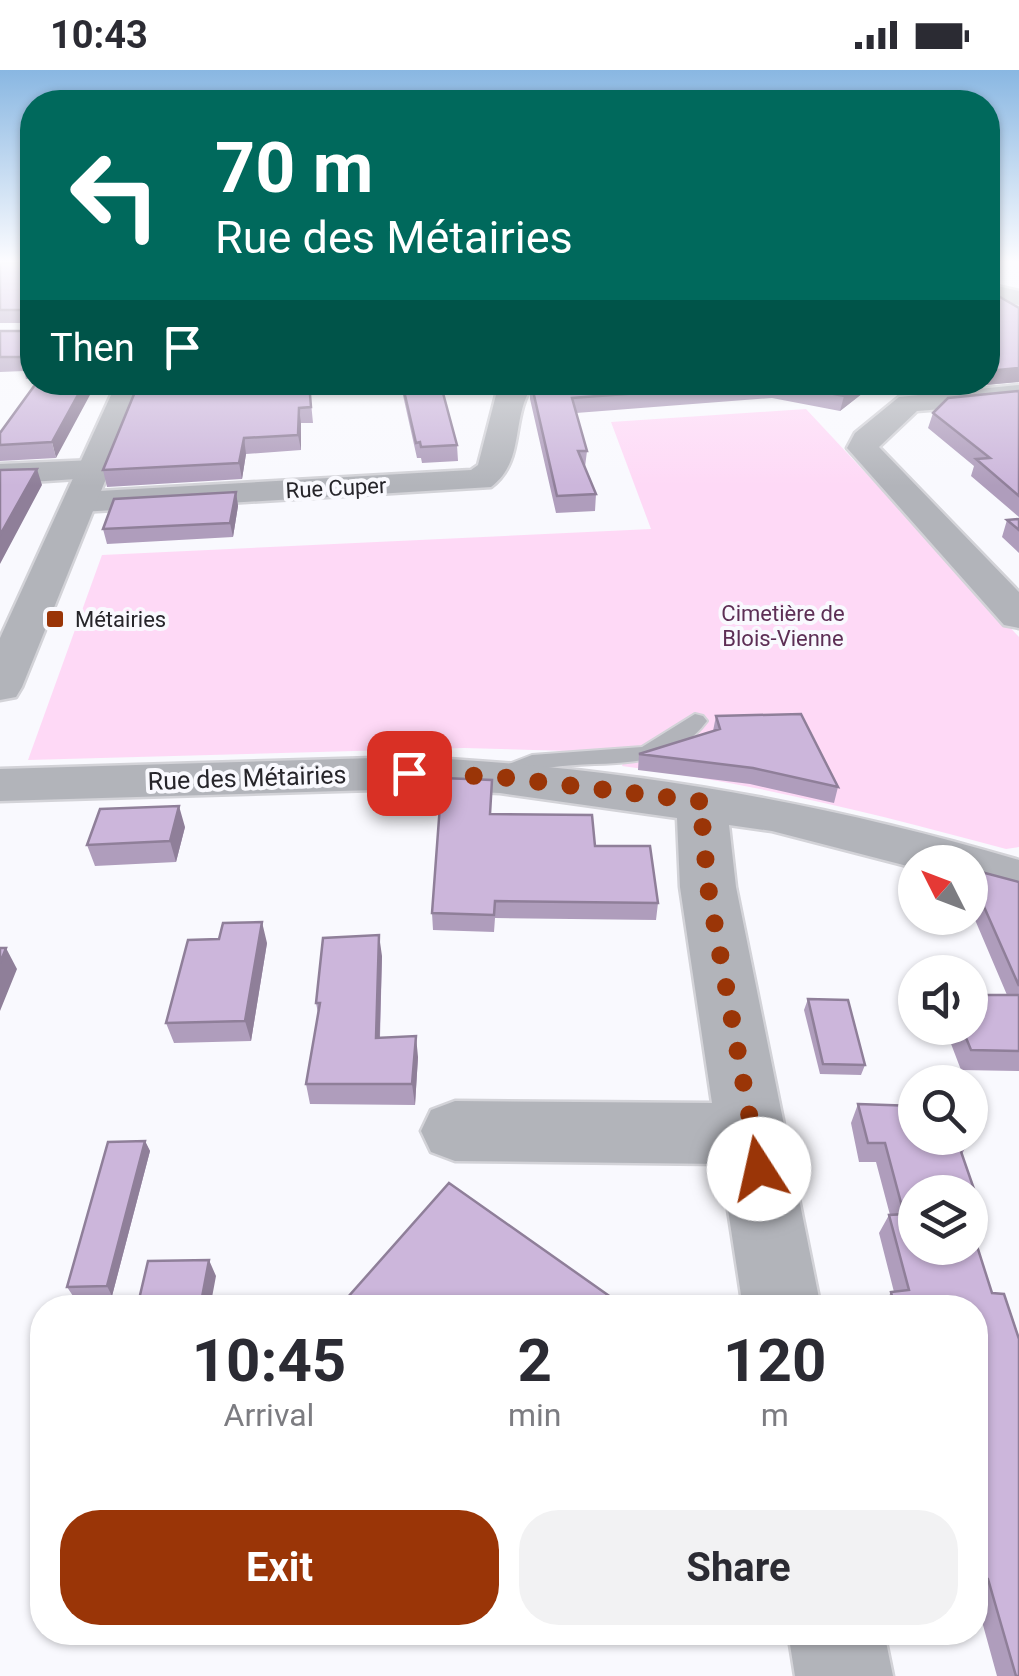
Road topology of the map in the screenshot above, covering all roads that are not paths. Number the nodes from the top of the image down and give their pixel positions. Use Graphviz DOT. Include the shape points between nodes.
graph roads {
  1 [pos="126,395"];
  2 [pos="510,395"];
  3 [pos="900,395"];
  4 [pos="0,474"];
  5 [pos="88,486"];
  6 [pos="1019,616"];
  7 [pos="0,687"];
  8 [pos="695,721"];
  9 [pos="500,777"];
  10 [pos="0,785"];
  11 [pos="706,802"];
  12 [pos="900,845"];
  13 [pos="988,869"];
  14 [pos="1019,879"];
  15 [pos="456,1131"];
  16 [pos="753,1134"];
  17 [pos="780,1295"];
  18 [pos="838,1645"];
  19 [pos="844,1676"];
  1 -- 5 [label="street"];
  2 -- 5 [label="street, Rue Cuper" via="494,469 478,480"];
  3 -- 6 [label="street" via="889,419 862,448"];
  4 -- 5 [label="street, Rue Cuper"];
  5 -- 7 [label="street"];
  8 -- 9 [label="lane" via="647,754 532,762"];
  9 -- 10 [label="street, Rue des Métairies" via="409,773"];
  9 -- 11 [label="street, Rue des Métairies"];
  11 -- 12 [label="street, Rue des Métairies"];
  11 -- 16 [label="street" via="708,887"];
  13 -- 14 [label="street, Rue des Métairies"];
  15 -- 16 [label="street"];
  16 -- 17 [label="street"];
  18 -- 19 [label="street"];
}
